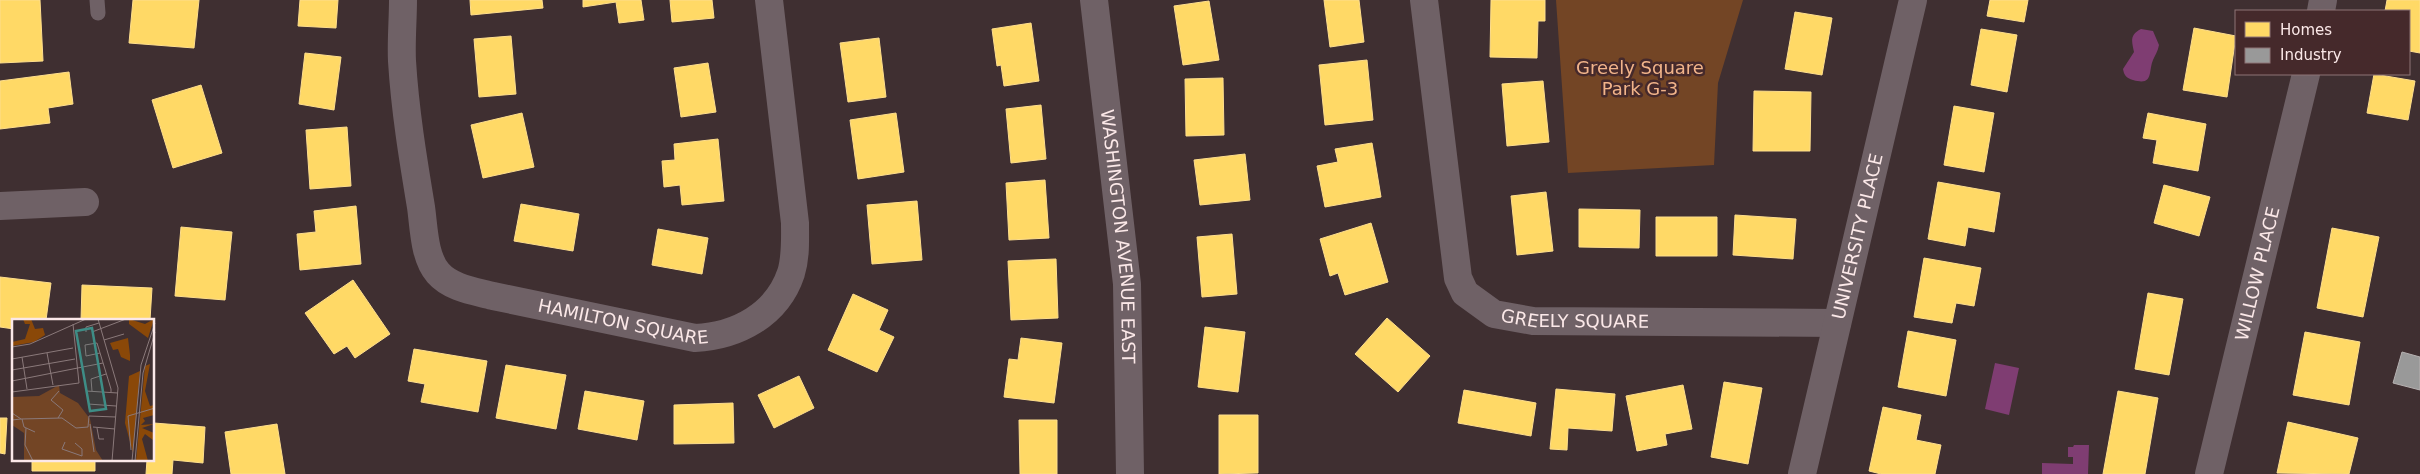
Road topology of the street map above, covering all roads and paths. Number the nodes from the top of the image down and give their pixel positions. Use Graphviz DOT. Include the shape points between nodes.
graph roads {
  1 [pos="403,0"];
  2 [pos="770,0"];
  3 [pos="1094,0"];
  4 [pos="1424,0"];
  5 [pos="1913,0"];
  6 [pos="2306,75"];
  7 [pos="85,202"];
  8 [pos="0,206"];
  9 [pos="1837,323"];
  10 [pos="1130,474"];
  11 [pos="1802,474"];
  12 [pos="2209,474"];
  1 -- 2 [label="street, HAMILTON SQUARE" via="402,59 406,117 430,260 436,271 458,286 493,296 695,338 740,330 756,320 770,307 791,273 795,223"];
  3 -- 10 [label="street, WASHINGTON AVENUE EAST" via="1127,284"];
  4 -- 9 [label="street, GREELY SQUARE" via="1451,235 1458,278 1466,293 1494,314 1533,321"];
  5 -- 9 [label="street, UNIVERSITY PLACE"];
  6 -- 12 [label="street, WILLOW PLACE"];
  7 -- 8 [label="street"];
  9 -- 11 [label="street, UNIVERSITY PLACE"];
}
